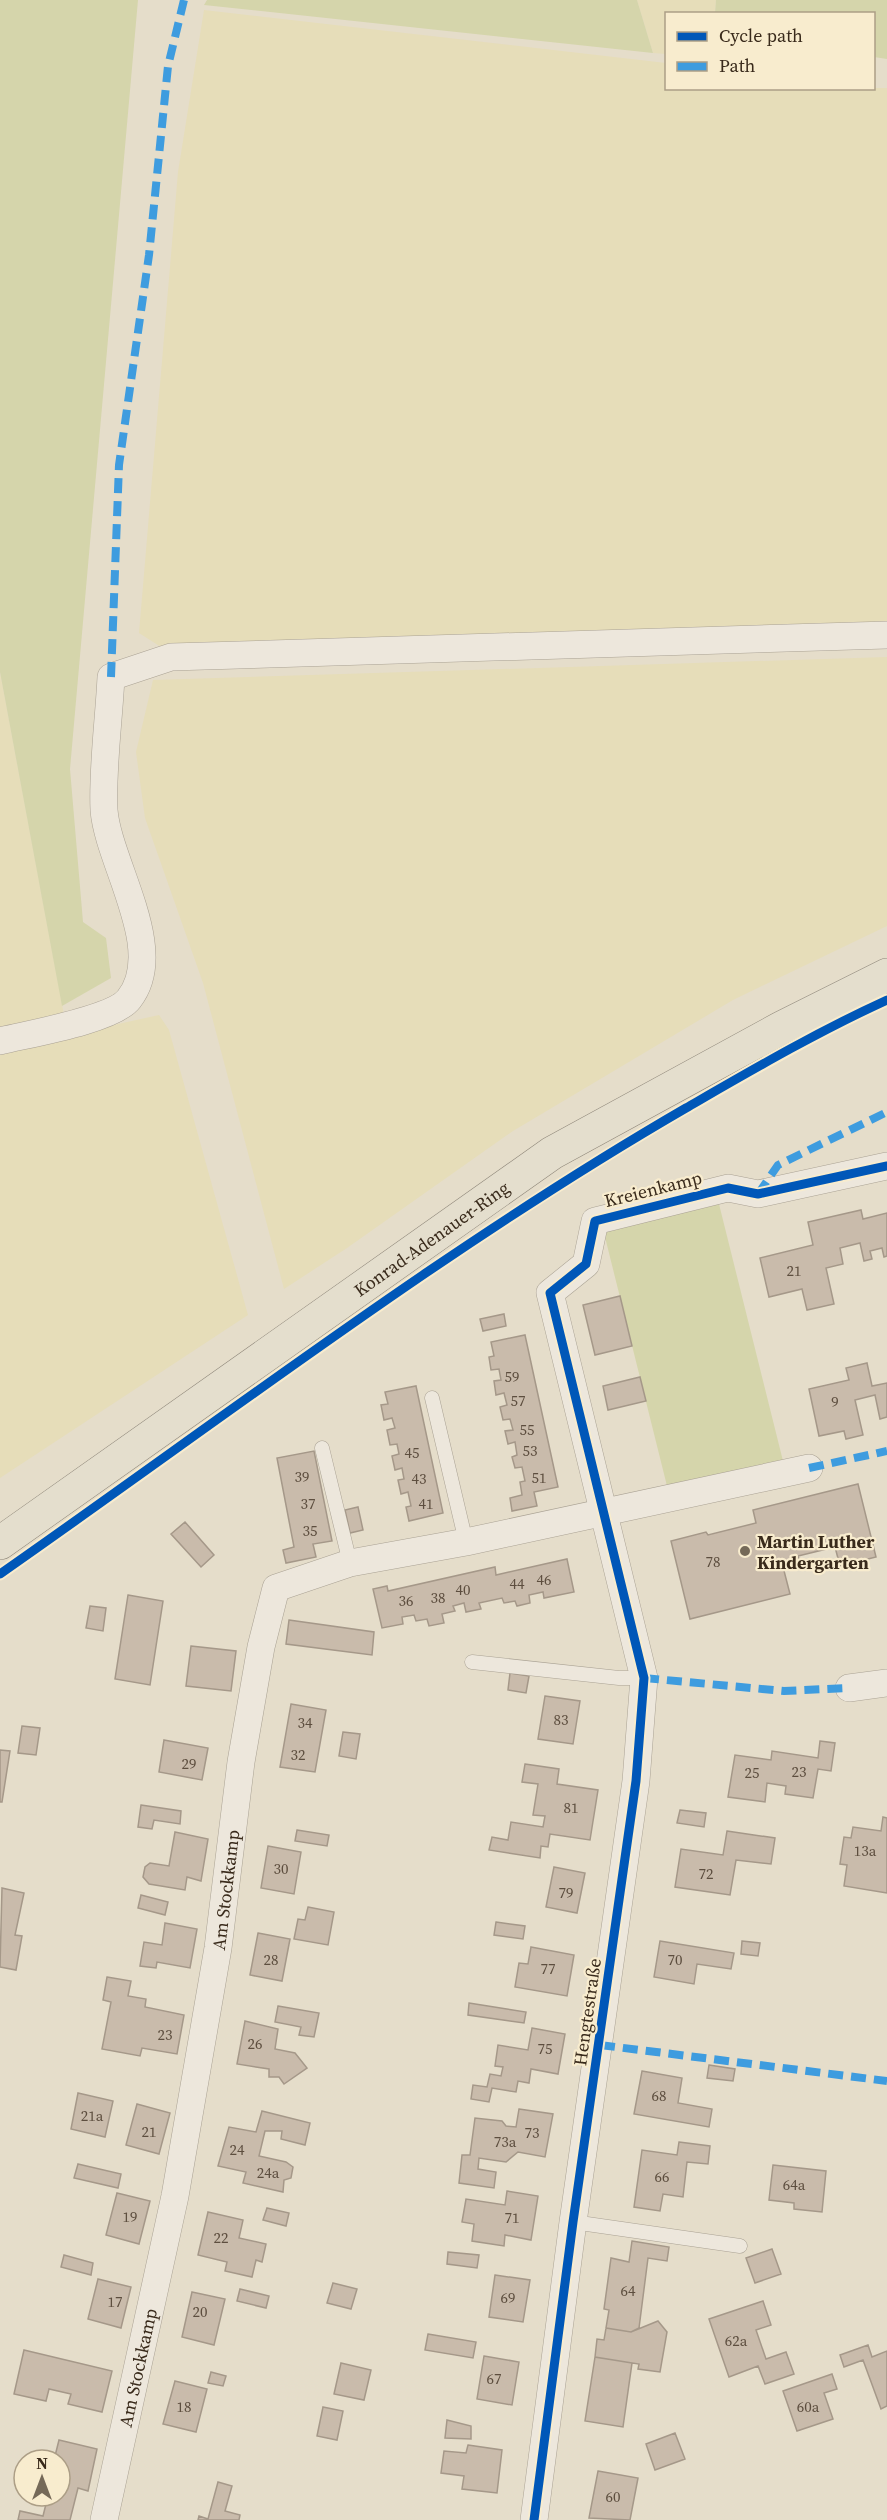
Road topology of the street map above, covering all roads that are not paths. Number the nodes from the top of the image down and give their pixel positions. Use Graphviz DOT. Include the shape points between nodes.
graph roads {
  1 [pos="887,635"];
  2 [pos="887,975"];
  3 [pos="0,1041"];
  4 [pos="887,1166"];
  5 [pos="432,1398"];
  6 [pos="322,1448"];
  7 [pos="809,1468"];
  8 [pos="603,1512"];
  9 [pos="466,1542"];
  10 [pos="0,1543"];
  11 [pos="350,1563"];
  12 [pos="471,1662"];
  13 [pos="644,1678"];
  14 [pos="887,1683"];
  15 [pos="849,1689"];
  16 [pos="573,2222"];
  17 [pos="740,2246"];
  18 [pos="104,2520"];
  19 [pos="534,2520"];
  1 -- 3 [label="street" via="171,657 111,677 104,811 141,946 141,976 129,1000 103,1016"];
  2 -- 10 [label="main road, Konrad-Adenauer-Ring" via="781,1028 552,1154"];
  4 -- 8 [label="street, Kreienkamp" via="758,1194 728,1188 595,1221 586,1264 550,1293"];
  5 -- 9 [label="lane"];
  6 -- 11 [label="lane"];
  7 -- 8 [label="street"];
  8 -- 9 [label="street, Am Stockkamp"];
  8 -- 13 [label="street, Hengtestraße"];
  9 -- 11 [label="street, Am Stockkamp"];
  11 -- 18 [label="street, Am Stockkamp" via="276,1588 261,1647 241,1762 218,1948 175,2196"];
  12 -- 13 [label="lane"];
  13 -- 16 [label="street, Hengtestraße" via="634,1792"];
  14 -- 15 [label="street"];
  16 -- 17 [label="lane"];
  16 -- 19 [label="street, Hengtestraße"];
}
